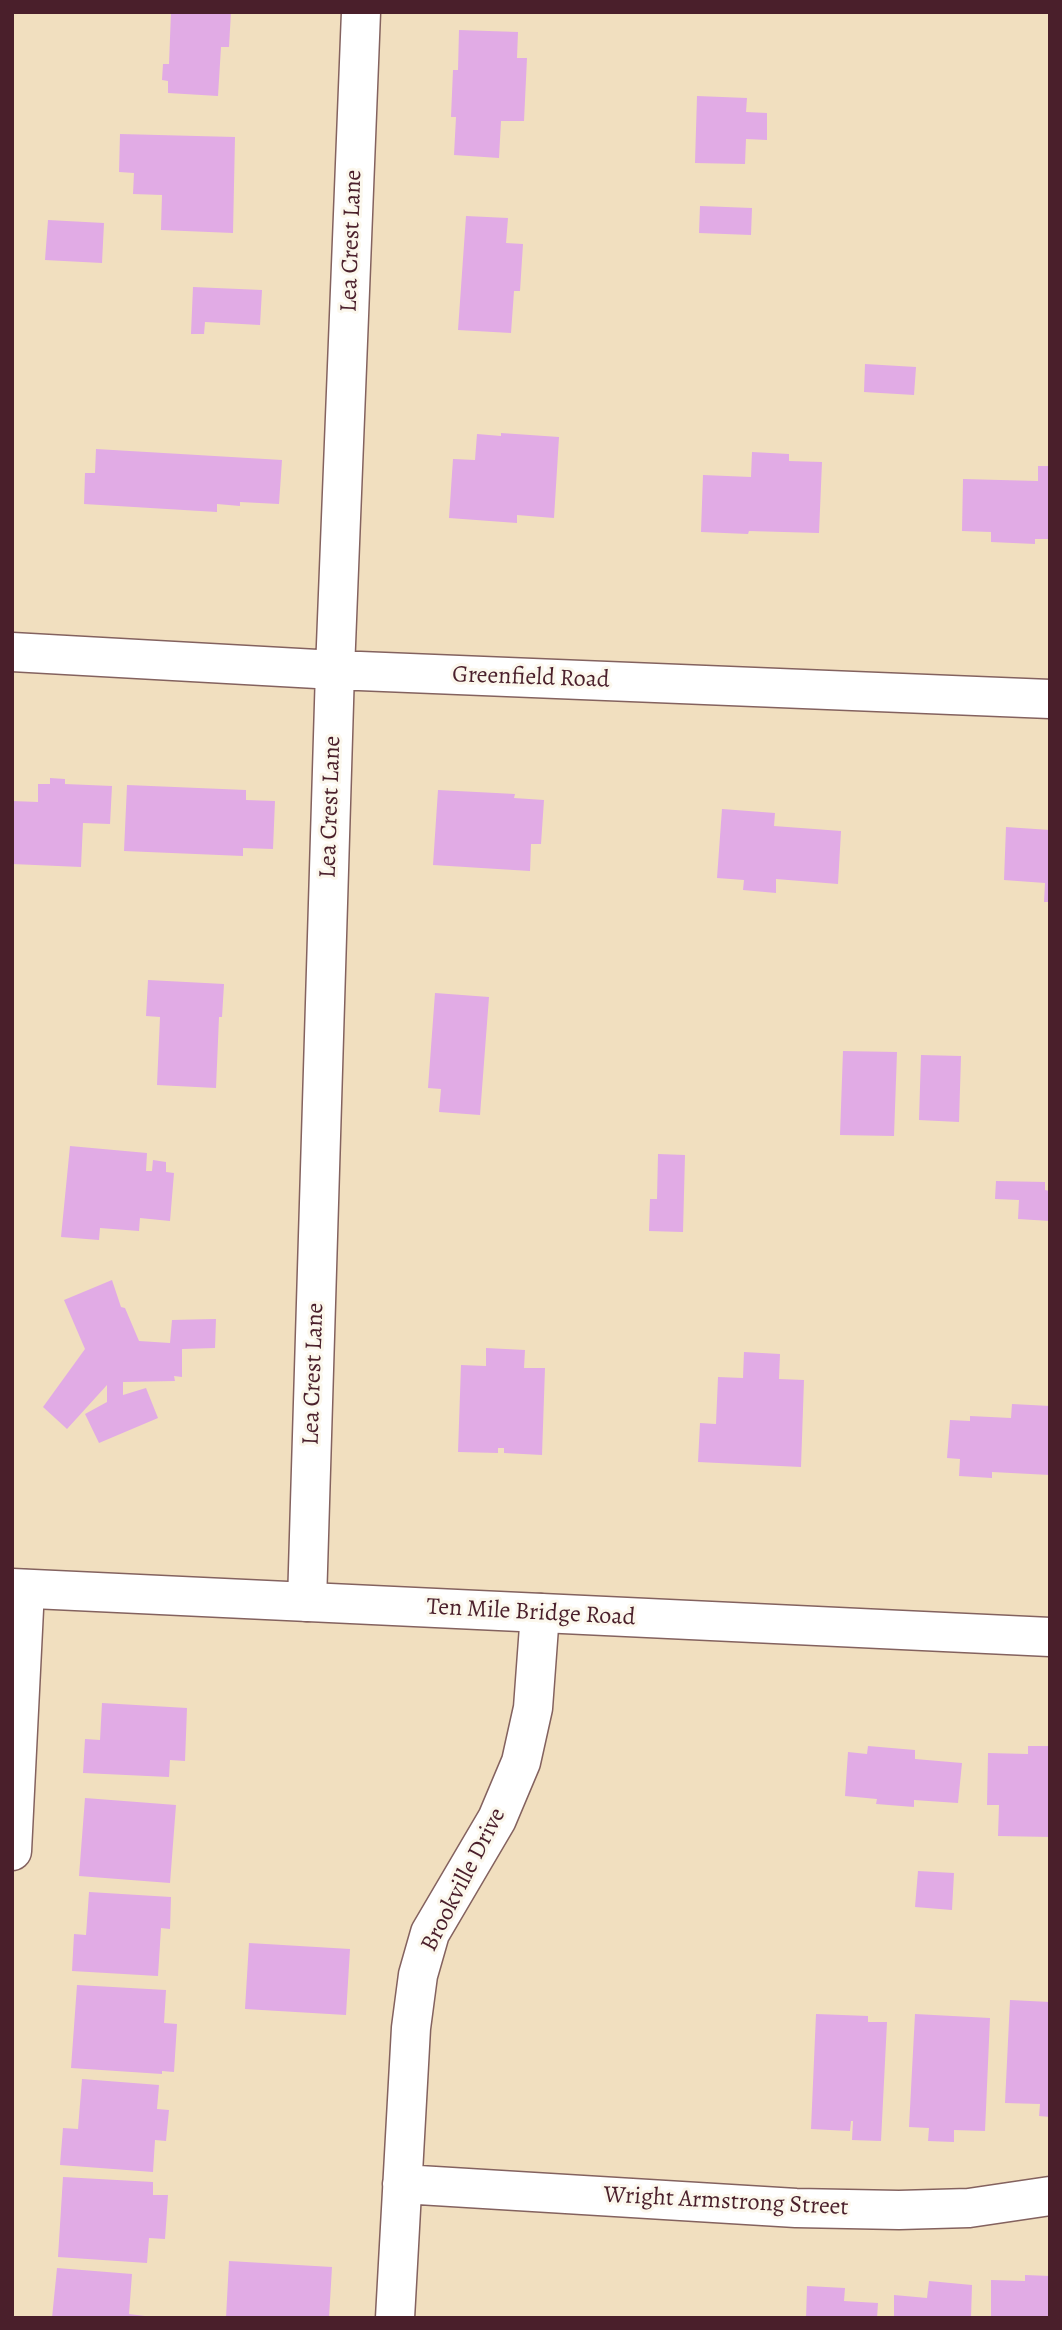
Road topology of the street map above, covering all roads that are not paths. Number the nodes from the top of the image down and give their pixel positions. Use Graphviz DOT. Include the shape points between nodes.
graph roads {
  1 [pos="361,12"];
  2 [pos="12,652"];
  3 [pos="335,670"];
  4 [pos="1050,699"];
  5 [pos="19,1589"];
  6 [pos="307,1602"];
  7 [pos="540,1614"];
  8 [pos="1050,1637"];
  9 [pos="12,1851"];
  10 [pos="402,2185"];
  11 [pos="1050,2196"];
  12 [pos="395,2318"];
  1 -- 3 [label="street, Lea Crest Lane"];
  2 -- 3 [label="street, Greenfield Road"];
  3 -- 4 [label="street, Greenfield Road"];
  3 -- 6 [label="street, Lea Crest Lane"];
  5 -- 6 [label="street, Ten Mile Bridge Road"];
  5 -- 9 [label="street"];
  6 -- 7 [label="street, Ten Mile Bridge Road"];
  7 -- 8 [label="street, Ten Mile Bridge Road"];
  7 -- 10 [label="street, Brookville Drive" via="533,1708 521,1762 497,1819 430,1933 418,1975"];
  10 -- 11 [label="street, Wright Armstrong Street" via="899,2210 970,2208"];
  10 -- 12 [label="street, Brookville Drive"];
}
